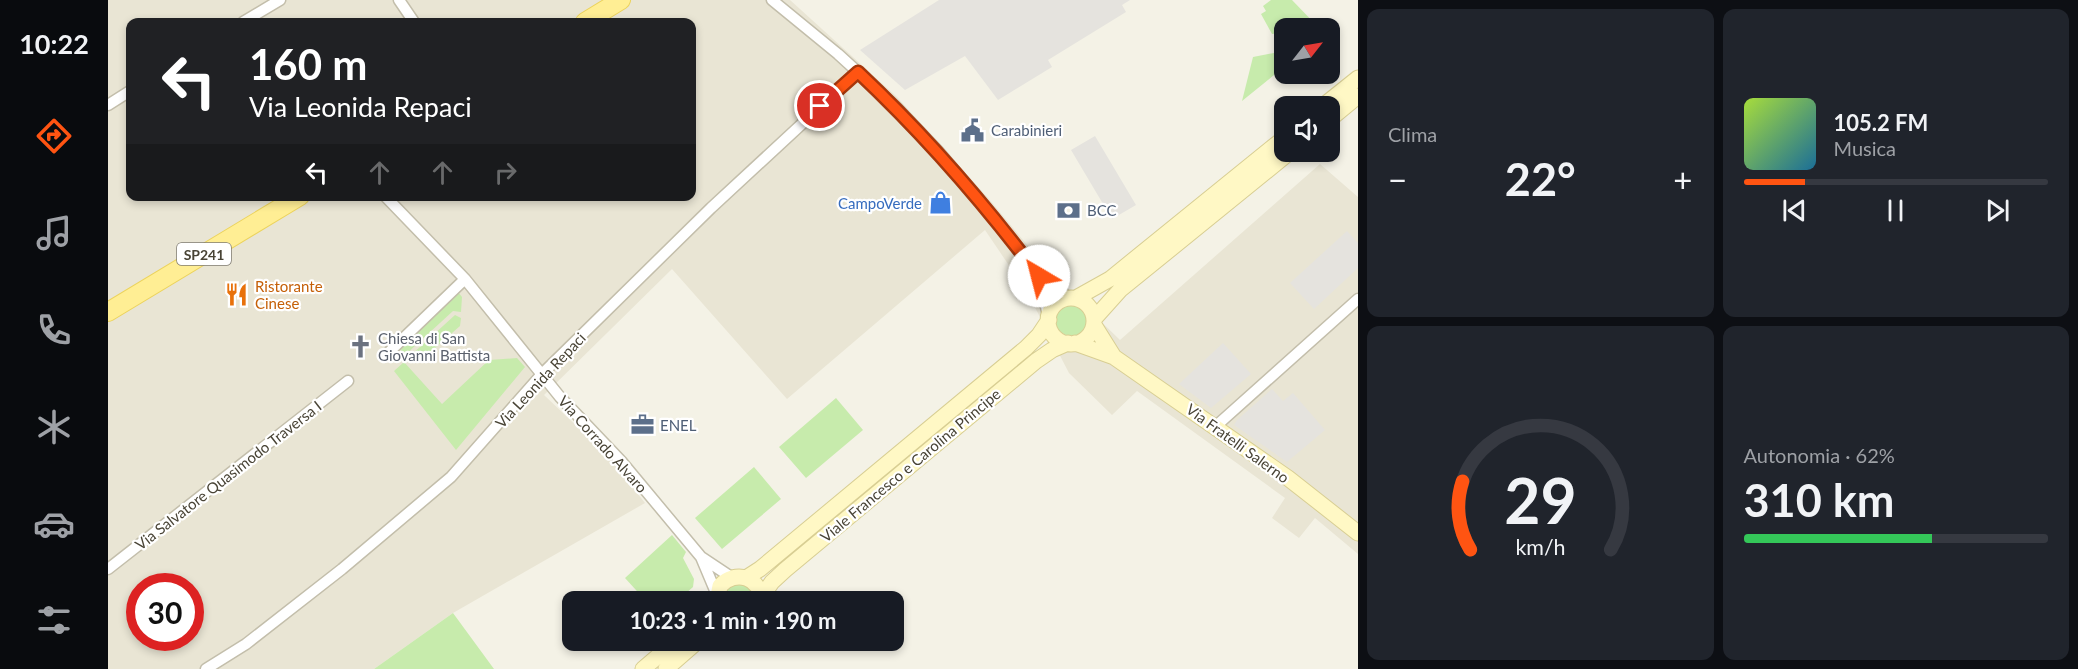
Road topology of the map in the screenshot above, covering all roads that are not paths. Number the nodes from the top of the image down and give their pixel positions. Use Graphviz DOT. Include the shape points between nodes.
graph roads {
  1 [pos="280,0"];
  2 [pos="399,0"];
  3 [pos="621,0"];
  4 [pos="772,0"];
  5 [pos="250,18"];
  6 [pos="411,18"];
  7 [pos="592,18"];
  8 [pos="858,72"];
  9 [pos="1358,78"];
  10 [pos="126,94"];
  11 [pos="1336,96"];
  12 [pos="1358,96"];
  13 [pos="108,105"];
  14 [pos="1340,111"];
  15 [pos="1274,146"];
  16 [pos="1278,162"];
  17 [pos="292,201"];
  18 [pos="390,201"];
  19 [pos="1039,276"];
  20 [pos="465,279"];
  21 [pos="1072,298"];
  22 [pos="1358,299"];
  23 [pos="108,312"];
  24 [pos="1048,320"];
  25 [pos="1094,322"];
  26 [pos="1072,343"];
  27 [pos="387,354"];
  28 [pos="1114,357"];
  29 [pos="542,374"];
  30 [pos="348,381"];
  31 [pos="1216,426"];
  32 [pos="1358,533"];
  33 [pos="701,557"];
  34 [pos="108,568"];
  35 [pos="739,578"];
  36 [pos="713,591"];
  37 [pos="718,591"];
  38 [pos="758,591"];
  39 [pos="766,591"];
  40 [pos="663,651"];
  41 [pos="686,651"];
  42 [pos="206,669"];
  43 [pos="643,669"];
  44 [pos="666,669"];
  1 -- 5 [label="street"];
  2 -- 6 [label="street"];
  3 -- 7 [label="main road"];
  4 -- 8 [label="street"];
  8 -- 19 [label="street" via="938,151"];
  8 -- 29 [label="street, Via Leonida Repaci" via="711,208"];
  9 -- 11 [label="street"];
  10 -- 13 [label="street"];
  12 -- 14 [label="street"];
  15 -- 21 [label="street, Viale Francesco e Carolina Principe" via="1110,279"];
  16 -- 25 [label="street, Viale Francesco e Carolina Principe" via="1120,290"];
  17 -- 23 [label="main road, SP241"];
  18 -- 20 [label="street, Via Corrado Alvaro"];
  19 -- 21 [label="street"];
  19 -- 24 [label="street"];
  20 -- 27 [label="street"];
  20 -- 29 [label="street, Via Corrado Alvaro"];
  21 -- 24 [label="street, Viale Francesco e Carolina Principe" via="1056,303"];
  21 -- 25 [label="street" via="1089,306"];
  22 -- 31 [label="street"];
  24 -- 26 [label="street" via="1056,338"];
  24 -- 35 [label="street, Viale Francesco e Carolina Principe" via="1026,348 760,569"];
  25 -- 26 [label="street, Viale Francesco e Carolina Principe" via="1088,337"];
  25 -- 28 [label="street, Via Fratelli Salerno"];
  26 -- 28 [label="street, Via Fratelli Salerno"];
  26 -- 39 [label="street, Viale Francesco e Carolina Principe" via="1036,361 785,570"];
  28 -- 31 [label="street, Via Fratelli Salerno"];
  29 -- 33 [label="street, Via Corrado Alvaro"];
  29 -- 42 [label="street, Via Leonida Repaci" via="451,477 333,576 246,644"];
  30 -- 34 [label="street, Via Salvatore Quasimodo Traversa I"];
  31 -- 32 [label="street, Via Fratelli Salerno"];
  33 -- 35 [label="street, Via Corrado Alvaro"];
  33 -- 36 [label="street, Via Corrado Alvaro"];
  35 -- 37 [label="street, Viale Francesco e Carolina Principe" via="720,586"];
  35 -- 38 [label="street, Viale Francesco e Carolina Principe" via="757,586"];
  40 -- 43 [label="street"];
  41 -- 44 [label="street"];
}
